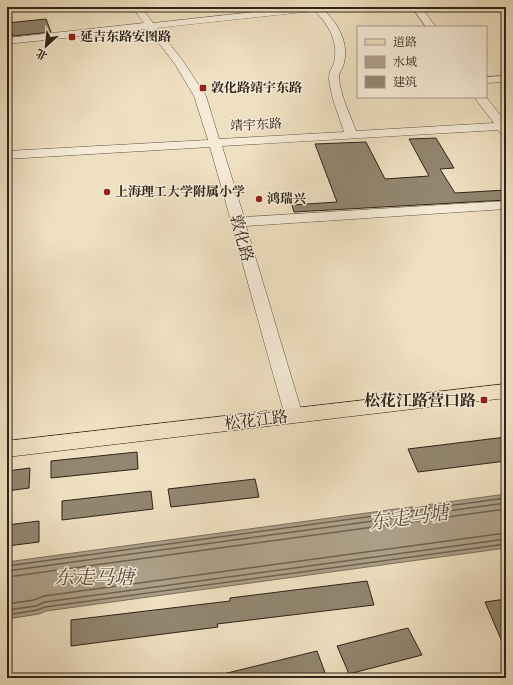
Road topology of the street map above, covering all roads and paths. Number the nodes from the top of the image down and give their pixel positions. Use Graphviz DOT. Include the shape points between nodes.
graph roads {
  1 [pos="136,7"];
  2 [pos="320,7"];
  3 [pos="416,7"];
  4 [pos="150,26"];
  5 [pos="430,26"];
  6 [pos="7,41"];
  7 [pos="506,79"];
  8 [pos="487,80"];
  9 [pos="481,98"];
  10 [pos="504,128"];
  11 [pos="351,134"];
  12 [pos="215,142"];
  13 [pos="7,155"];
  14 [pos="506,205"];
  15 [pos="238,222"];
  16 [pos="506,391"];
  17 [pos="294,416"];
  18 [pos="7,449"];
  1 -- 4 [label="street, 敦化路"];
  2 -- 4 [label="street"];
  2 -- 11 [label="street" via="338,35 341,48 334,76"];
  3 -- 5 [label="street"];
  4 -- 6 [label="street"];
  4 -- 12 [label="street, 敦化路" via="196,88"];
  7 -- 8 [label="street"];
  9 -- 10 [label="street"];
  10 -- 11 [label="street, 靖宇东路"];
  11 -- 12 [label="street, 靖宇东路"];
  12 -- 13 [label="street, 靖宇东路"];
  12 -- 15 [label="street, 敦化路"];
  14 -- 15 [label="street"];
  15 -- 17 [label="street, 敦化路"];
  16 -- 17 [label="main road, 松花江路"];
  17 -- 18 [label="main road, 松花江路"];
}
